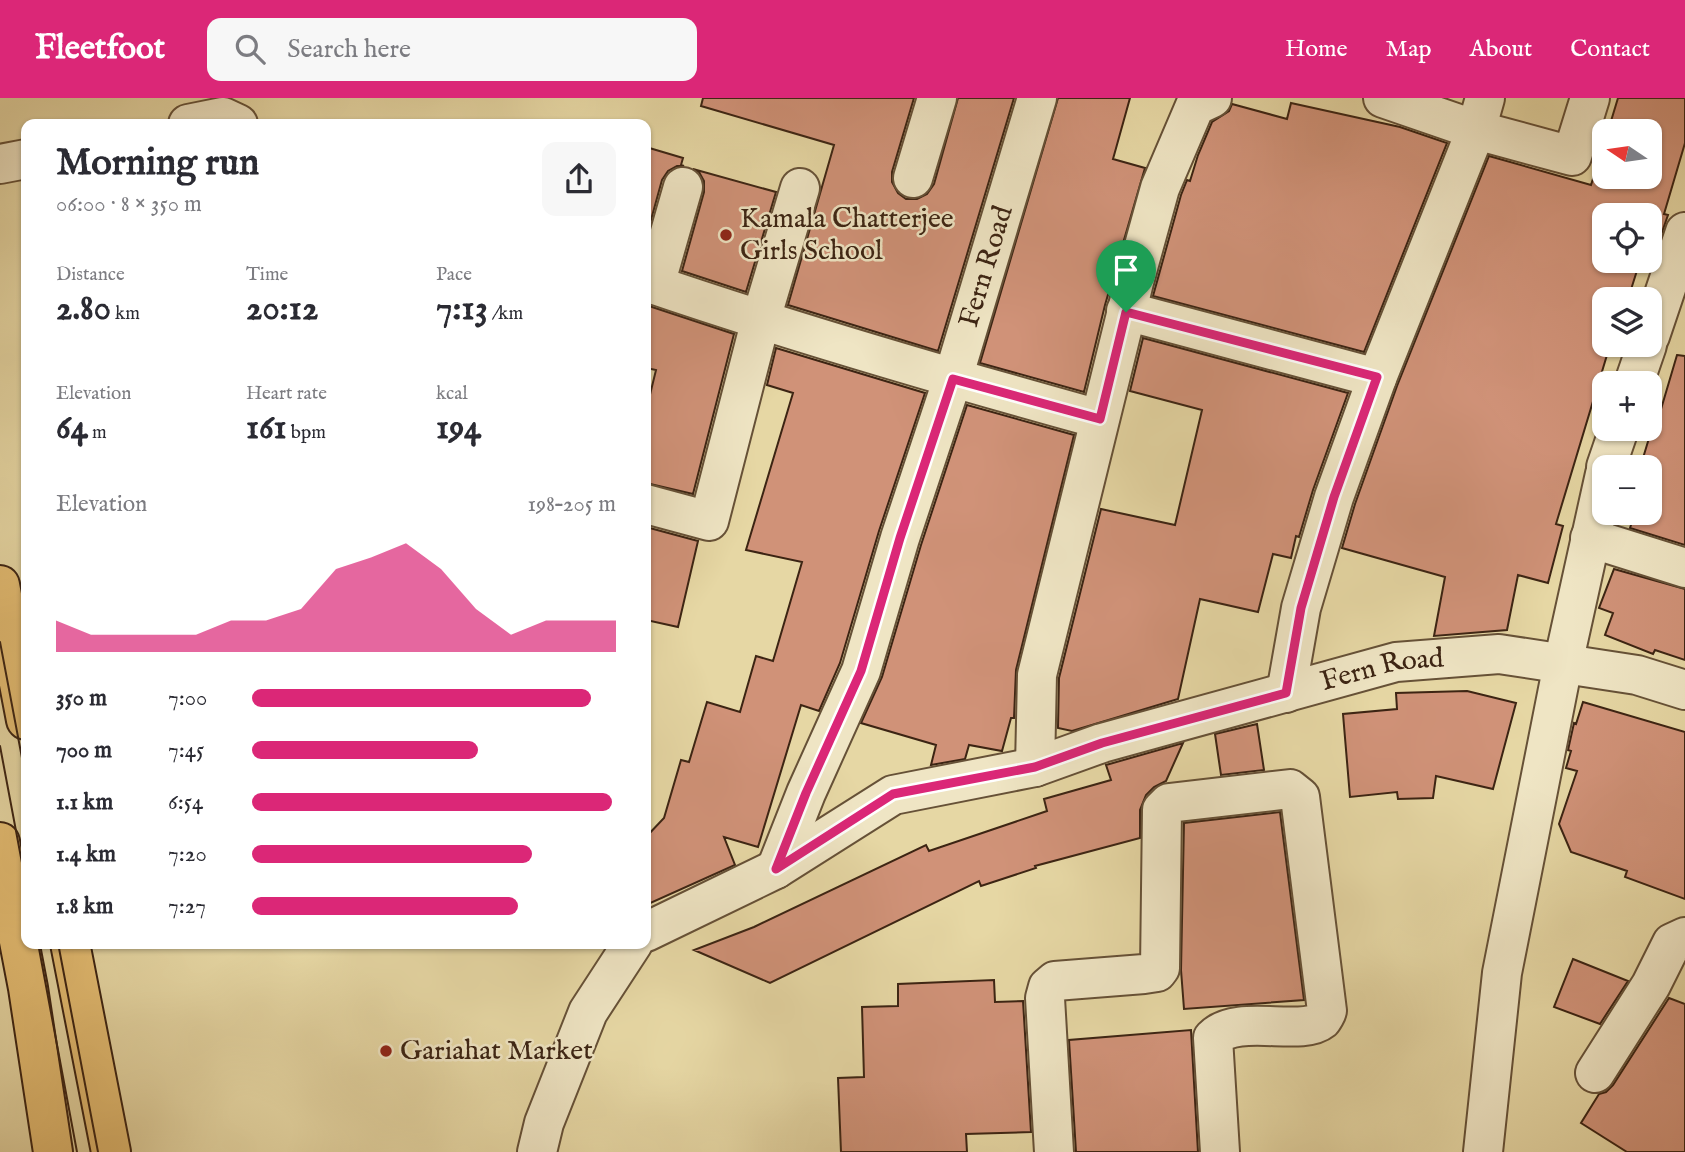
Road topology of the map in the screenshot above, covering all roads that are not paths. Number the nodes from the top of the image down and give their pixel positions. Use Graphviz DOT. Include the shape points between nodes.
graph roads {
  1 [pos="937,98"];
  2 [pos="1037,98"];
  3 [pos="1212,98"];
  4 [pos="1383,98"];
  5 [pos="1590,98"];
  6 [pos="1481,114"];
  7 [pos="21,160"];
  8 [pos="0,164"];
  9 [pos="913,178"];
  10 [pos="683,187"];
  11 [pos="800,188"];
  12 [pos="1685,232"];
  13 [pos="651,281"];
  14 [pos="651,284"];
  15 [pos="1662,300"];
  16 [pos="1126,312"];
  17 [pos="761,318"];
  18 [pos="1377,377"];
  19 [pos="953,379"];
  20 [pos="1100,419"];
  21 [pos="651,505"];
  22 [pos="1593,525"];
  23 [pos="1590,538"];
  24 [pos="1685,568"];
  25 [pos="0,585"];
  26 [pos="1563,664"];
  27 [pos="1685,690"];
  28 [pos="1286,693"];
  29 [pos="21,694"];
  30 [pos="1035,767"];
  31 [pos="0,842"];
  32 [pos="776,869"];
  33 [pos="651,930"];
  34 [pos="1685,937"];
  35 [pos="71,949"];
  36 [pos="629,949"];
  37 [pos="1595,1073"];
  38 [pos="53,1152"];
  39 [pos="111,1152"];
  40 [pos="537,1152"];
  41 [pos="1054,1152"];
  42 [pos="1220,1152"];
  43 [pos="1483,1152"];
  1 -- 9 [label="street"];
  2 -- 19 [label="street, Fern Road"];
  3 -- 16 [label="street" via="1195,106 1160,188"];
  4 -- 6 [label="street"];
  5 -- 6 [label="street" via="1572,156"];
  6 -- 18 [label="street"];
  7 -- 8 [label="street"];
  10 -- 13 [label="street"];
  11 -- 17 [label="street"];
  12 -- 15 [label="street"];
  14 -- 17 [label="street"];
  16 -- 18 [label="street"];
  16 -- 20 [label="street"];
  17 -- 19 [label="street"];
  17 -- 21 [label="street" via="709,521"];
  18 -- 28 [label="street" via="1301,608"];
  19 -- 20 [label="street"];
  19 -- 32 [label="street, Fern Road" via="861,671"];
  20 -- 30 [label="street" via="1037,675"];
  22 -- 23 [label="street"];
  23 -- 24 [label="street"];
  23 -- 26 [label="street"];
  25 -- 29 [label="main road"];
  26 -- 27 [label="street, Fern Road" via="1637,675"];
  26 -- 28 [label="street, Fern Road" via="1499,653 1396,662"];
  26 -- 43 [label="street" via="1502,973"];
  28 -- 30 [label="street, Fern Road" via="1102,743"];
  30 -- 32 [label="street, Fern Road" via="893,794"];
  31 -- 38 [label="main road"];
  32 -- 33 [label="street, Fern Road"];
  34 -- 37 [label="street" via="1672,943"];
  35 -- 39 [label="main road"];
  36 -- 40 [label="street" via="588,1012"];
  41 -- 42 [label="street" via="1048,987 1055,981 1144,974 1160,968 1162,810 1169,803 1290,789 1300,797 1327,1010 1322,1020 1310,1025 1234,1027 1216,1034"];
}
